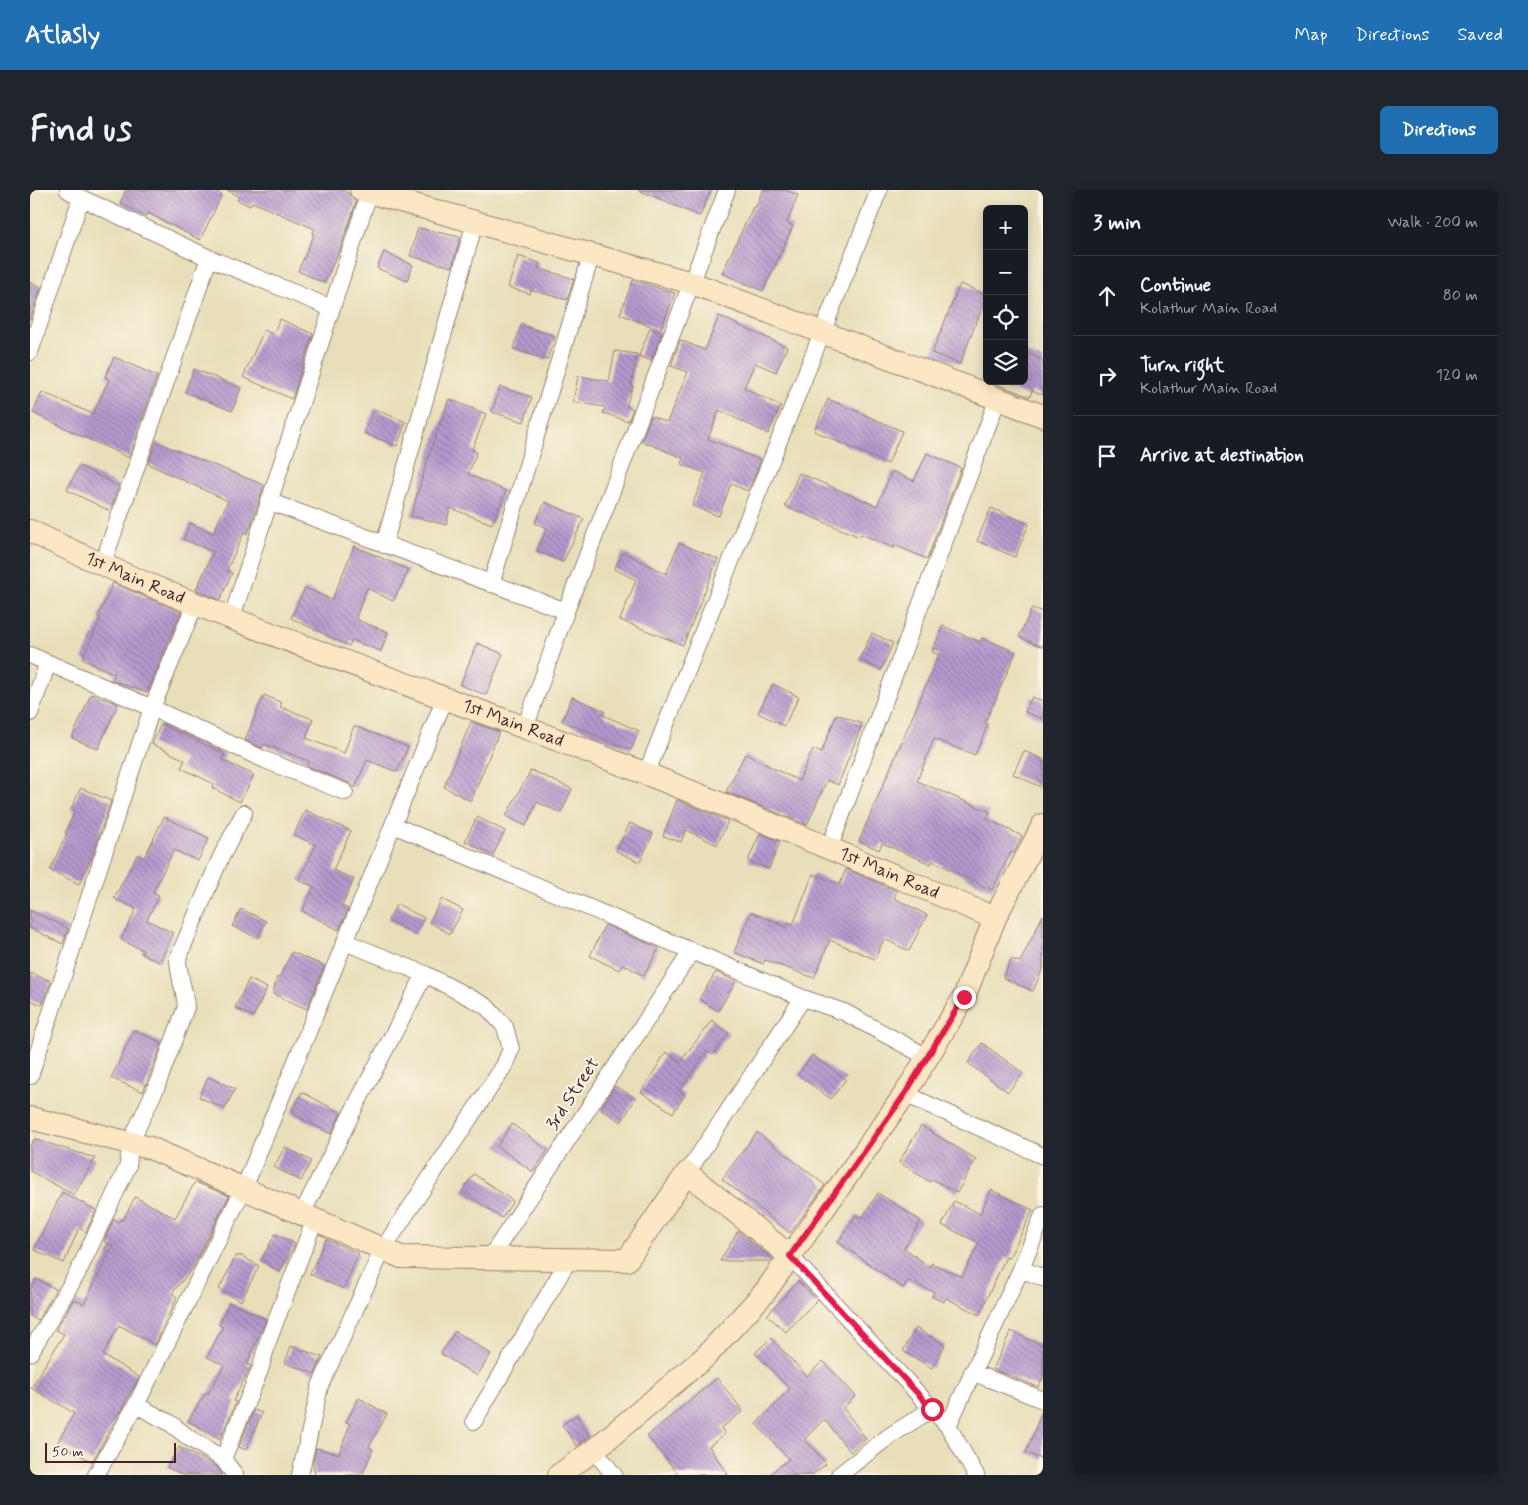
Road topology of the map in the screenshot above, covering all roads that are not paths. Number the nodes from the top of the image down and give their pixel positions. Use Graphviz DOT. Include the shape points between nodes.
graph roads {
  1 [pos="727,190"];
  2 [pos="879,190"];
  3 [pos="366,191"];
  4 [pos="75,194"];
  5 [pos="475,222"];
  6 [pos="592,254"];
  7 [pos="209,258"];
  8 [pos="692,283"];
  9 [pos="331,308"];
  10 [pos="823,332"];
  11 [pos="30,352"];
  12 [pos="997,401"];
  13 [pos="1043,416"];
  14 [pos="268,501"];
  15 [pos="30,531"];
  16 [pos="384,545"];
  17 [pos="102,566"];
  18 [pos="491,584"];
  19 [pos="195,604"];
  20 [pos="566,611"];
  21 [pos="232,617"];
  22 [pos="30,655"];
  23 [pos="48,663"];
  24 [pos="445,698"];
  25 [pos="152,708"];
  26 [pos="30,713"];
  27 [pos="524,728"];
  28 [pos="646,774"];
  29 [pos="345,792"];
  30 [pos="244,813"];
  31 [pos="393,824"];
  32 [pos="1043,825"];
  33 [pos="829,848"];
  34 [pos="995,918"];
  35 [pos="345,942"];
  36 [pos="691,952"];
  37 [pos="425,974"];
  38 [pos="803,998"];
  39 [pos="927,1057"];
  40 [pos="30,1076"];
  41 [pos="905,1094"];
  42 [pos="30,1118"];
  43 [pos="130,1143"];
  44 [pos="1043,1156"];
  45 [pos="687,1173"];
  46 [pos="244,1188"];
  47 [pos="309,1216"];
  48 [pos="1043,1216"];
  49 [pos="383,1249"];
  50 [pos="790,1256"];
  51 [pos="490,1258"];
  52 [pos="569,1259"];
  53 [pos="1021,1269"];
  54 [pos="1043,1278"];
  55 [pos="36,1331"];
  56 [pos="30,1353"];
  57 [pos="972,1372"];
  58 [pos="1043,1400"];
  59 [pos="136,1405"];
  60 [pos="932,1409"];
  61 [pos="474,1421"];
  62 [pos="948,1426"];
  63 [pos="594,1450"];
  64 [pos="223,1459"];
  65 [pos="96,1475"];
  66 [pos="235,1475"];
  67 [pos="300,1475"];
  68 [pos="559,1475"];
  69 [pos="614,1475"];
  70 [pos="839,1475"];
  71 [pos="976,1475"];
  1 -- 8 [label="street"];
  2 -- 10 [label="street"];
  3 -- 5 [label="street"];
  3 -- 9 [label="street"];
  4 -- 7 [label="street"];
  4 -- 11 [label="street"];
  5 -- 6 [label="street"];
  5 -- 16 [label="street"];
  6 -- 8 [label="street"];
  6 -- 18 [label="street"];
  7 -- 9 [label="street"];
  7 -- 17 [label="street"];
  8 -- 10 [label="street"];
  8 -- 20 [label="street"];
  9 -- 14 [label="street"];
  10 -- 12 [label="street"];
  10 -- 28 [label="street"];
  12 -- 13 [label="street"];
  12 -- 33 [label="street"];
  14 -- 16 [label="street"];
  14 -- 21 [label="street"];
  15 -- 17 [label="street, 1st Main Road"];
  16 -- 18 [label="street"];
  17 -- 19 [label="street, 1st Main Road"];
  18 -- 20 [label="street"];
  19 -- 21 [label="street, 1st Main Road"];
  19 -- 25 [label="street"];
  20 -- 27 [label="street"];
  21 -- 24 [label="street, 1st Main Road"];
  22 -- 23 [label="street"];
  23 -- 25 [label="street"];
  23 -- 26 [label="street"];
  24 -- 27 [label="street, 1st Main Road"];
  24 -- 31 [label="street"];
  25 -- 29 [label="street" via="265,760"];
  25 -- 40 [label="street"];
  27 -- 28 [label="street, 1st Main Road"];
  28 -- 33 [label="street, 1st Main Road"];
  30 -- 43 [label="street" via="220,859 178,958 186,1007 156,1088"];
  31 -- 35 [label="street"];
  31 -- 36 [label="street"];
  32 -- 34 [label="street"];
  33 -- 34 [label="street, 1st Main Road"];
  34 -- 39 [label="street" via="964,997"];
  35 -- 37 [label="street"];
  35 -- 46 [label="street"];
  36 -- 38 [label="street"];
  36 -- 51 [label="street, 3rd Street"];
  37 -- 47 [label="street" via="357,1103"];
  37 -- 49 [label="street" via="486,1006 505,1027 511,1048 504,1066"];
  38 -- 39 [label="street" via="844,1012"];
  38 -- 45 [label="street"];
  39 -- 41 [label="street"];
  41 -- 44 [label="street"];
  41 -- 50 [label="street"];
  42 -- 43 [label="street"];
  43 -- 46 [label="street" via="150,1148"];
  43 -- 55 [label="street" via="128,1166 78,1274"];
  45 -- 50 [label="street"];
  45 -- 52 [label="street" via="627,1260"];
  46 -- 47 [label="street"];
  46 -- 59 [label="street"];
  47 -- 49 [label="street"];
  47 -- 64 [label="street" via="256,1378"];
  48 -- 53 [label="street"];
  49 -- 51 [label="street" via="401,1257"];
  49 -- 67 [label="street" via="320,1386"];
  50 -- 60 [label="street"];
  50 -- 63 [label="street" via="765,1292 705,1358"];
  51 -- 52 [label="street"];
  52 -- 61 [label="street"];
  53 -- 54 [label="street"];
  53 -- 57 [label="street"];
  55 -- 56 [label="street"];
  57 -- 58 [label="street"];
  57 -- 62 [label="street"];
  59 -- 64 [label="street" via="170,1423"];
  59 -- 65 [label="street"];
  60 -- 62 [label="street"];
  60 -- 70 [label="street" via="888,1436"];
  62 -- 71 [label="street"];
  63 -- 68 [label="street"];
  63 -- 69 [label="street"];
  64 -- 66 [label="street"];
}
